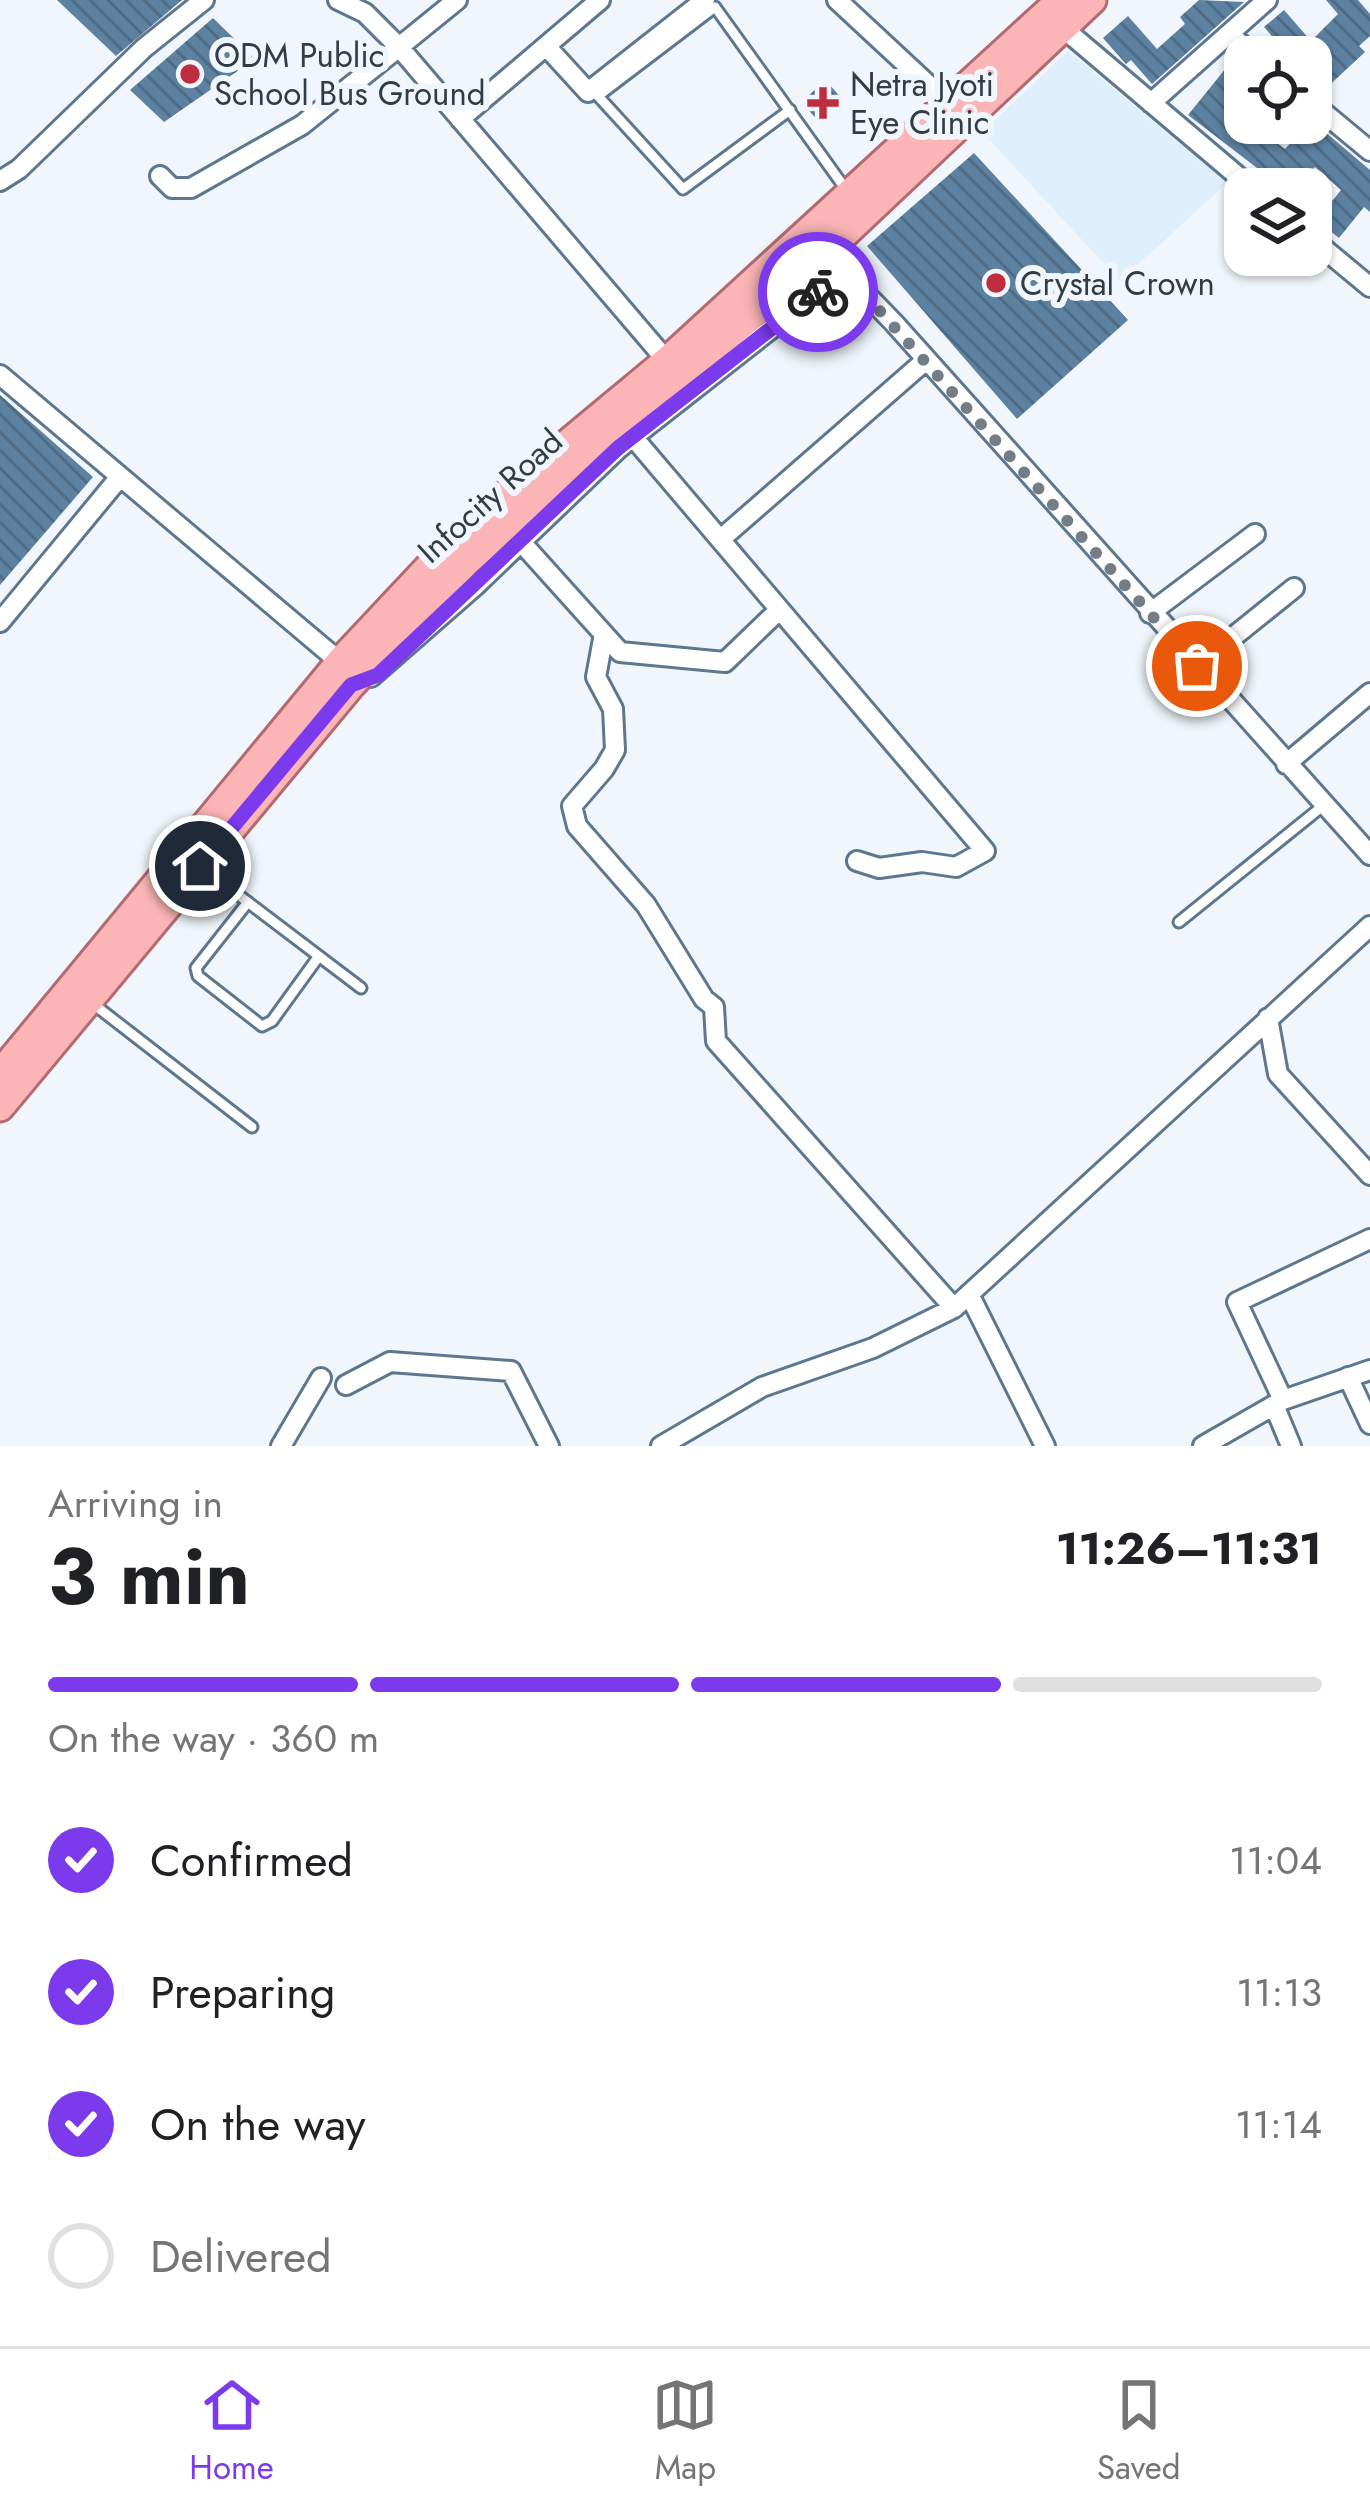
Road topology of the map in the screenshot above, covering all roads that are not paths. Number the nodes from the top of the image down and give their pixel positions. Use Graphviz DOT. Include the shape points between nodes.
graph roads {
  1 [pos="204,0"];
  2 [pos="338,0"];
  3 [pos="457,0"];
  4 [pos="600,0"];
  5 [pos="705,0"];
  6 [pos="837,0"];
  7 [pos="1092,0"];
  8 [pos="1108,0"];
  9 [pos="1267,0"];
  10 [pos="1065,21"];
  11 [pos="1229,34"];
  12 [pos="1231,36"];
  13 [pos="546,46"];
  14 [pos="399,47"];
  15 [pos="1151,103"];
  16 [pos="950,105"];
  17 [pos="790,110"];
  18 [pos="460,118"];
  19 [pos="1332,120"];
  20 [pos="1370,152"];
  21 [pos="1228,168"];
  22 [pos="160,176"];
  23 [pos="0,181"];
  24 [pos="850,195"];
  25 [pos="1332,255"];
  26 [pos="835,261"];
  27 [pos="1370,287"];
  28 [pos="926,360"];
  29 [pos="668,362"];
  30 [pos="0,375"];
  31 [pos="633,437"];
  32 [pos="566,459"];
  33 [pos="119,478"];
  34 [pos="1255,534"];
  35 [pos="722,538"];
  36 [pos="521,542"];
  37 [pos="1294,588"];
  38 [pos="779,610"];
  39 [pos="1150,613"];
  40 [pos="0,622"];
  41 [pos="604,634"];
  42 [pos="1197,666"];
  43 [pos="346,674"];
  44 [pos="1370,693"];
  45 [pos="1286,764"];
  46 [pos="241,799"];
  47 [pos="1324,806"];
  48 [pos="1370,855"];
  49 [pos="857,861"];
  50 [pos="200,866"];
  51 [pos="248,902"];
  52 [pos="1180,922"];
  53 [pos="1370,926"];
  54 [pos="320,956"];
  55 [pos="361,988"];
  56 [pos="87,1000"];
  57 [pos="1268,1018"];
  58 [pos="0,1074"];
  59 [pos="0,1107"];
  60 [pos="252,1127"];
  61 [pos="1370,1174"];
  62 [pos="1370,1238"];
  63 [pos="962,1301"];
  64 [pos="1370,1370"];
  65 [pos="1348,1377"];
  66 [pos="321,1378"];
  67 [pos="346,1385"];
  68 [pos="1278,1402"];
  69 [pos="1370,1424"];
  70 [pos="281,1446"];
  71 [pos="549,1446"];
  72 [pos="661,1446"];
  73 [pos="1046,1446"];
  74 [pos="1203,1446"];
  75 [pos="1291,1446"];
  1 -- 23 [label="street"];
  2 -- 14 [label="street" via="365,13"];
  3 -- 14 [label="street"];
  4 -- 13 [label="street"];
  5 -- 13 [label="street" via="588,92"];
  6 -- 16 [label="street"];
  7 -- 10 [label="main road, Infocity Road"];
  8 -- 10 [label="street"];
  9 -- 11 [label="street"];
  10 -- 15 [label="street"];
  10 -- 16 [label="main road, Infocity Road"];
  10 -- 26 [label="main road, Infocity Road"];
  11 -- 12 [label="street"];
  11 -- 15 [label="street"];
  13 -- 18 [label="street"];
  14 -- 18 [label="street"];
  14 -- 22 [label="street" via="302,124 191,188 172,188"];
  15 -- 21 [label="street"];
  16 -- 24 [label="main road, Infocity Road"];
  17 -- 17 [label="lane" via="715,8 598,96 683,189"];
  17 -- 24 [label="lane"];
  18 -- 29 [label="street"];
  19 -- 20 [label="street"];
  24 -- 29 [label="main road, Infocity Road"];
  25 -- 27 [label="street"];
  26 -- 28 [label="street"];
  26 -- 31 [label="street"];
  26 -- 32 [label="main road, Infocity Road"];
  28 -- 35 [label="street"];
  28 -- 39 [label="street"];
  29 -- 32 [label="main road, Infocity Road"];
  30 -- 33 [label="street"];
  31 -- 35 [label="street"];
  31 -- 36 [label="street"];
  32 -- 43 [label="main road, Infocity Road"];
  33 -- 40 [label="street"];
  33 -- 43 [label="street"];
  34 -- 39 [label="street"];
  35 -- 38 [label="street"];
  36 -- 41 [label="street"];
  36 -- 43 [label="street" via="378,675"];
  37 -- 42 [label="street"];
  38 -- 41 [label="street" via="725,662 620,652"];
  38 -- 49 [label="street" via="985,851 956,866"];
  39 -- 42 [label="street"];
  41 -- 63 [label="street" via="596,677 613,709 615,750 572,806 577,826 646,905 714,1007 716,1042"];
  42 -- 45 [label="street"];
  43 -- 46 [label="main road, Infocity Road"];
  44 -- 45 [label="street"];
  45 -- 47 [label="street"];
  46 -- 50 [label="main road, Infocity Road"];
  46 -- 58 [label="main road, Infocity Road"];
  47 -- 48 [label="street"];
  47 -- 52 [label="lane"];
  50 -- 51 [label="lane"];
  50 -- 56 [label="main road, Infocity Road"];
  51 -- 54 [label="lane"];
  51 -- 54 [label="lane" via="196,968 262,1026"];
  53 -- 57 [label="street"];
  54 -- 55 [label="lane"];
  56 -- 59 [label="main road, Infocity Road"];
  56 -- 60 [label="lane"];
  57 -- 61 [label="street" via="1278,1074"];
  57 -- 63 [label="street"];
  62 -- 68 [label="street" via="1237,1303"];
  63 -- 72 [label="street" via="873,1348 762,1387"];
  63 -- 73 [label="street"];
  64 -- 65 [label="street"];
  65 -- 68 [label="street"];
  65 -- 69 [label="street"];
  66 -- 70 [label="street"];
  67 -- 71 [label="street" via="390,1363 511,1371"];
  68 -- 74 [label="street"];
  68 -- 75 [label="street"];
}
